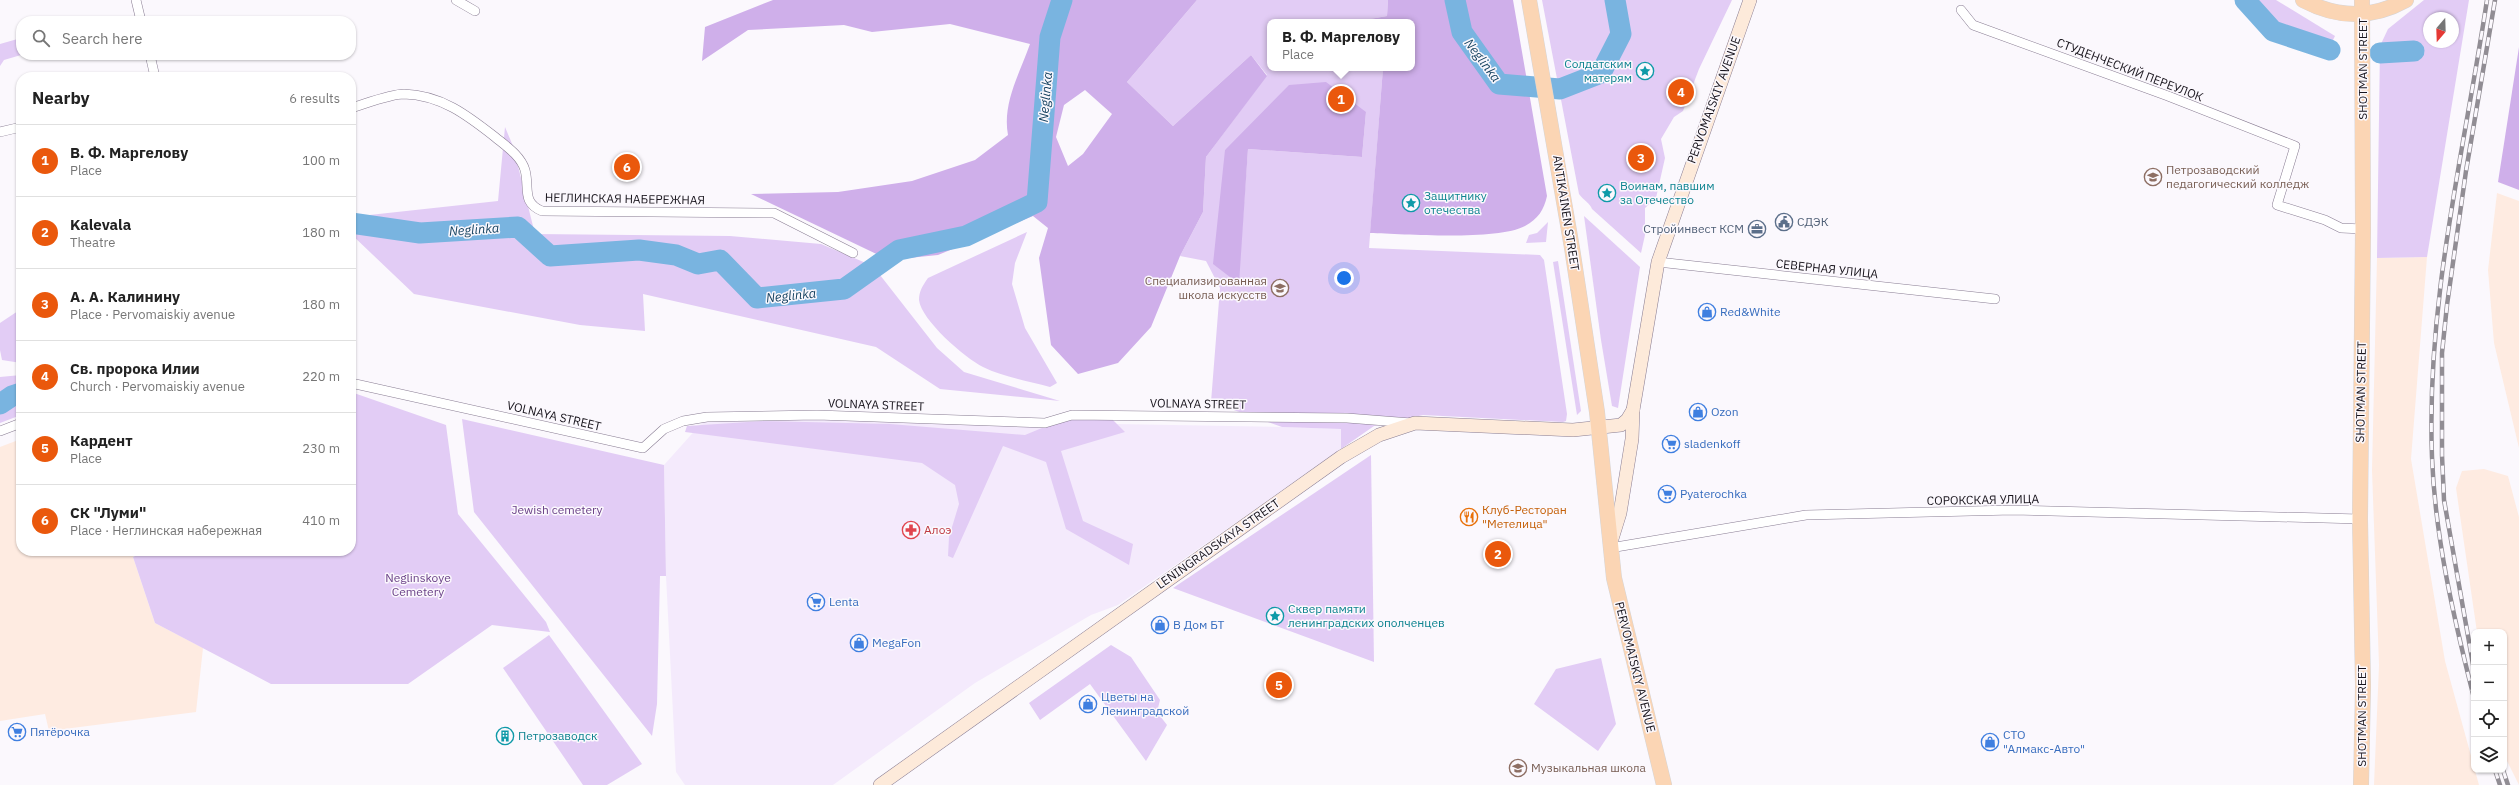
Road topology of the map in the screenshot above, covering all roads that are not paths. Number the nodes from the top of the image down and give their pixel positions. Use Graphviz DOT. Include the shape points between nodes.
graph roads {
  1 [pos="136,0"];
  2 [pos="456,0"];
  3 [pos="1529,0"];
  4 [pos="1750,0"];
  5 [pos="2303,0"];
  6 [pos="2406,0"];
  7 [pos="2363,7"];
  8 [pos="1961,10"];
  9 [pos="475,11"];
  10 [pos="140,16"];
  11 [pos="151,60"];
  12 [pos="154,72"];
  13 [pos="356,107"];
  14 [pos="16,128"];
  15 [pos="0,132"];
  16 [pos="2363,229"];
  17 [pos="853,253"];
  18 [pos="1658,262"];
  19 [pos="1995,299"];
  20 [pos="356,384"];
  21 [pos="1633,410"];
  22 [pos="1416,423"];
  23 [pos="16,425"];
  24 [pos="1598,427"];
  25 [pos="0,431"];
  26 [pos="2360,519"];
  27 [pos="1610,548"];
  28 [pos="880,785"];
  29 [pos="1664,785"];
  30 [pos="2361,785"];
  1 -- 10 [label="street"];
  2 -- 9 [label="street"];
  3 -- 24 [label="main road, ANTIKAINEN STREET"];
  4 -- 18 [label="main road, PERVOMAISKIY AVENUE"];
  5 -- 7 [label="main road" via="2338,13"];
  6 -- 7 [label="main road" via="2380,11"];
  7 -- 16 [label="main road, SHOTMAN STREET"];
  8 -- 16 [label="street, СТУДЕНЧЕСКИЙ ПЕРЕУЛОК" via="1973,25 2168,96 2295,146 2276,205 2325,220 2341,228"];
  11 -- 12 [label="street"];
  13 -- 17 [label="street, НЕГЛИНСКАЯ НАБЕРЕЖНАЯ" via="403,94 439,99 469,116 519,158 525,170 528,200 533,207 542,211 774,213"];
  14 -- 15 [label="street"];
  16 -- 26 [label="main road, SHOTMAN STREET"];
  18 -- 19 [label="street, СЕВЕРНАЯ УЛИЦА"];
  18 -- 21 [label="main road, PERVOMAISKIY AVENUE"];
  20 -- 22 [label="street, VOLNAYA STREET" via="643,448 664,429 683,421 707,417 816,415 1045,423 1072,415 1347,418"];
  21 -- 24 [label="main road, LENINGRADSKAYA STREET" via="1621,424"];
  21 -- 27 [label="main road, PERVOMAISKIY AVENUE" via="1632,439 1620,513"];
  22 -- 24 [label="main road, LENINGRADSKAYA STREET" via="1573,430"];
  22 -- 28 [label="main road, LENINGRADSKAYA STREET" via="1379,435 1341,457"];
  23 -- 25 [label="street"];
  24 -- 27 [label="main road, ANTIKAINEN STREET"];
  26 -- 27 [label="street, СОРОКСКАЯ УЛИЦА" via="2013,510 1806,515"];
  26 -- 30 [label="main road, SHOTMAN STREET"];
  27 -- 29 [label="main road, PERVOMAISKIY AVENUE" via="1629,648"];
}
